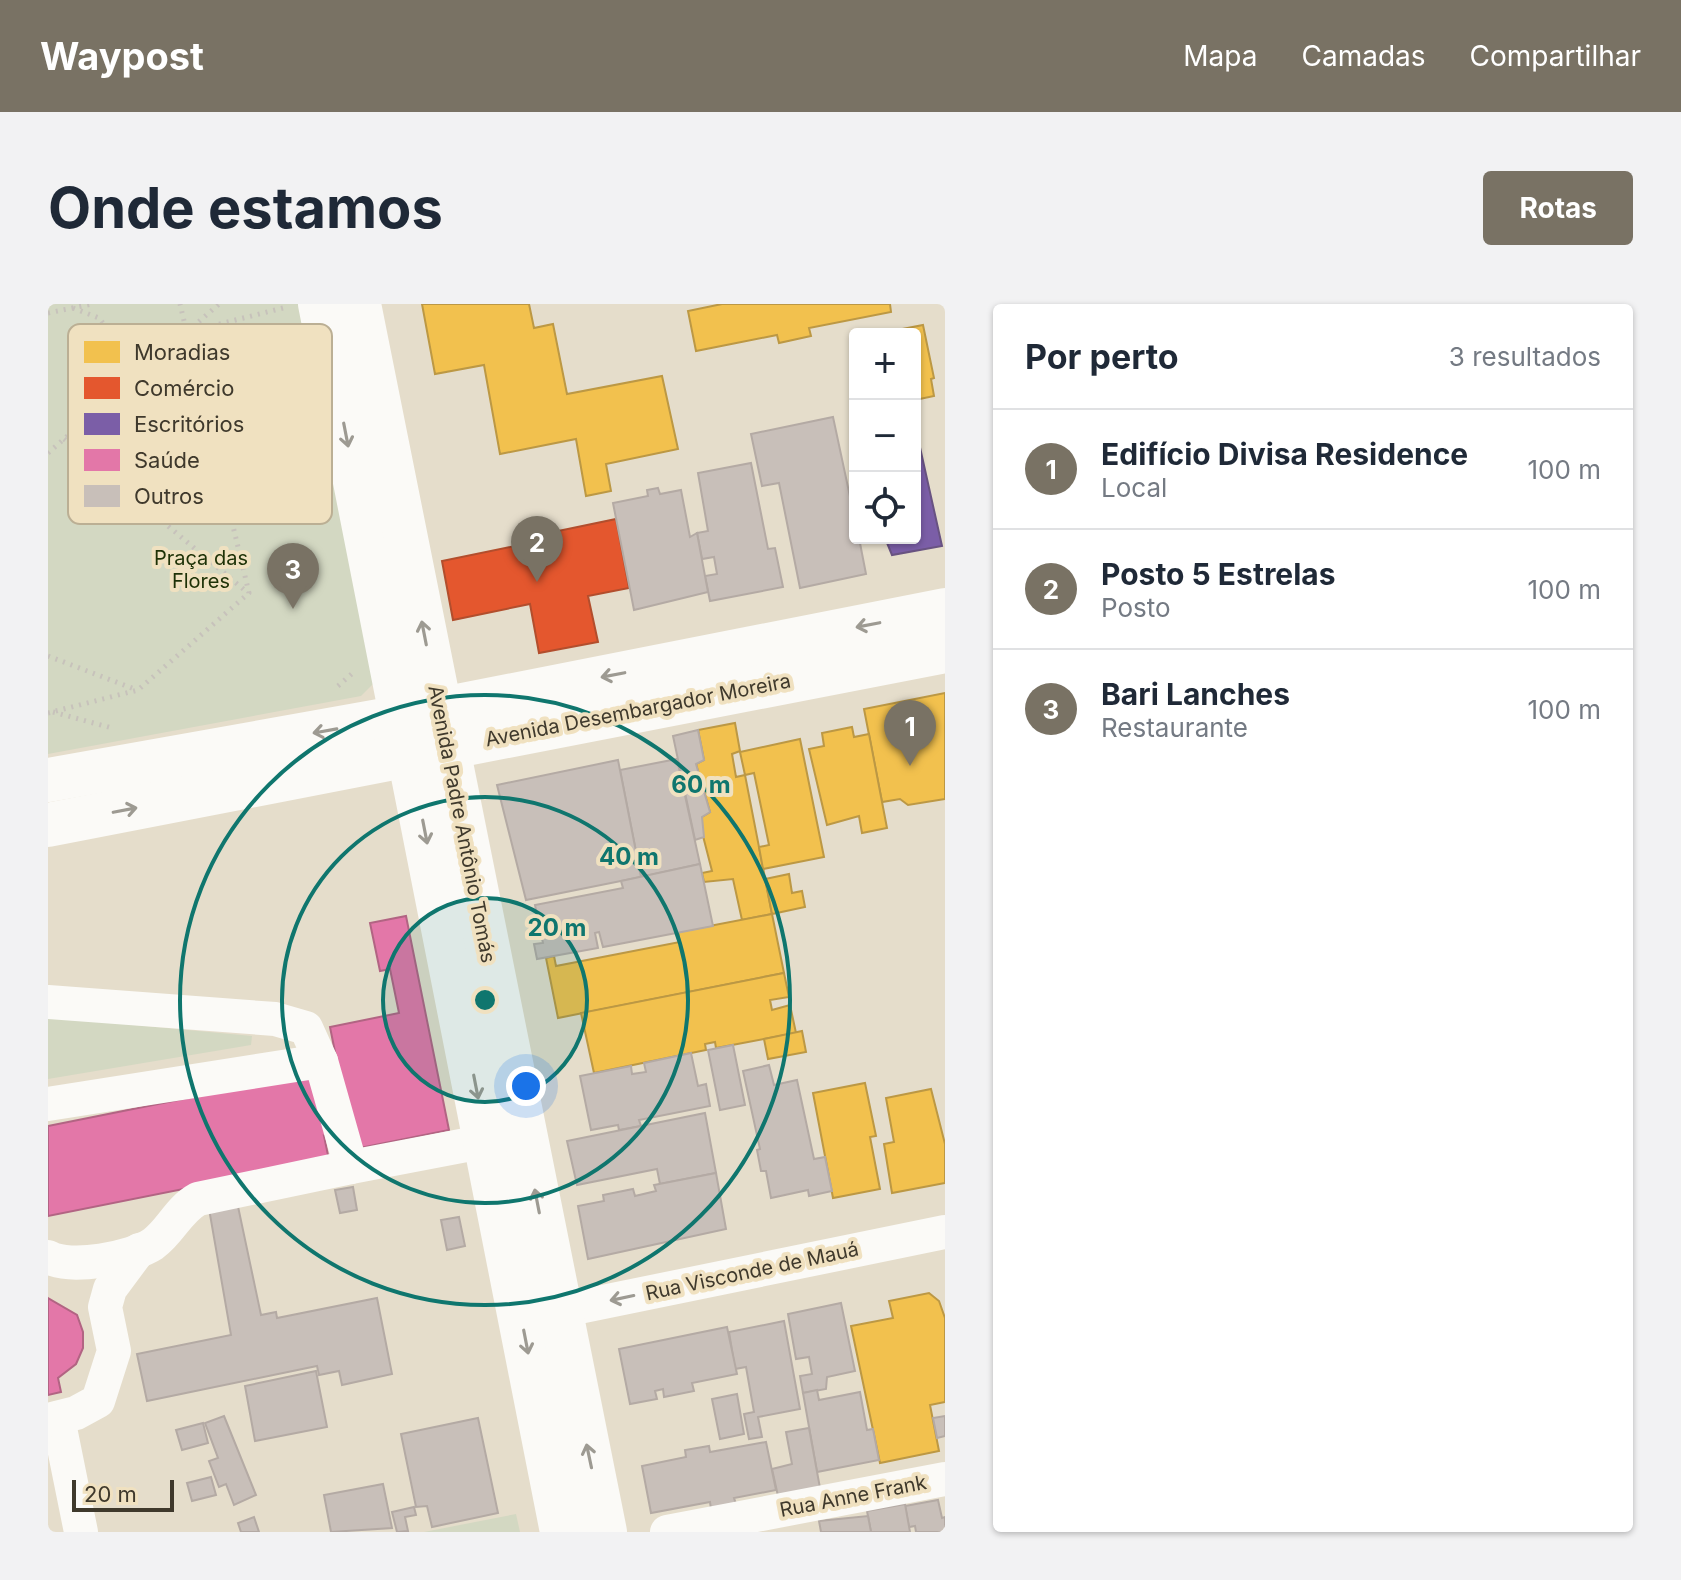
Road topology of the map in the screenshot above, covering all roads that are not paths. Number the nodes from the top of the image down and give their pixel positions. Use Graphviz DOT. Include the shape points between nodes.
graph roads {
  1 [pos="359,304"];
  2 [pos="332,431"];
  3 [pos="945,610"];
  4 [pos="945,651"];
  5 [pos="424,732"];
  6 [pos="48,780"];
  7 [pos="48,825"];
  8 [pos="48,1002"];
  9 [pos="321,1061"];
  10 [pos="48,1104"];
  11 [pos="487,1141"];
  12 [pos="351,1167"];
  13 [pos="945,1232"];
  14 [pos="139,1250"];
  15 [pos="48,1257"];
  16 [pos="559,1311"];
  17 [pos="53,1419"];
  18 [pos="945,1479"];
  19 [pos="81,1532"];
  20 [pos="562,1532"];
  21 [pos="605,1532"];
  22 [pos="667,1532"];
  5 -- 1 [label="main road, Avenida Padre Antônio Tomás, one-way"];
  2 -- 5 [label="main road, Avenida Padre Antônio Tomás, one-way"];
  3 -- 5 [label="main road, Avenida Desembargador Moreira, one-way"];
  4 -- 5 [label="main road, Avenida Desembargador Moreira"];
  5 -- 6 [label="main road, Avenida Desembargador Moreira, one-way"];
  7 -- 5 [label="main road, Avenida Desembargador Moreira, one-way"];
  5 -- 11 [label="main road, Avenida Padre Antônio Tomás, one-way"];
  16 -- 5 [label="main road, Avenida Padre Antônio Tomás, one-way"];
  8 -- 9 [label="street" via="292,1022 306,1028"];
  9 -- 10 [label="street"];
  9 -- 12 [label="street"];
  11 -- 12 [label="street"];
  11 -- 20 [label="main road, Avenida Padre Antônio Tomás, one-way"];
  12 -- 14 [label="street" via="198,1199"];
  13 -- 16 [label="street, Rua Visconde de Mauá, one-way"];
  14 -- 15 [label="street" via="89,1263"];
  14 -- 17 [label="street" via="107,1298 114,1351 98,1401"];
  21 -- 16 [label="main road, Avenida Padre Antônio Tomás, one-way"];
  17 -- 19 [label="street"];
  18 -- 22 [label="street, Rua Anne Frank"];
}
